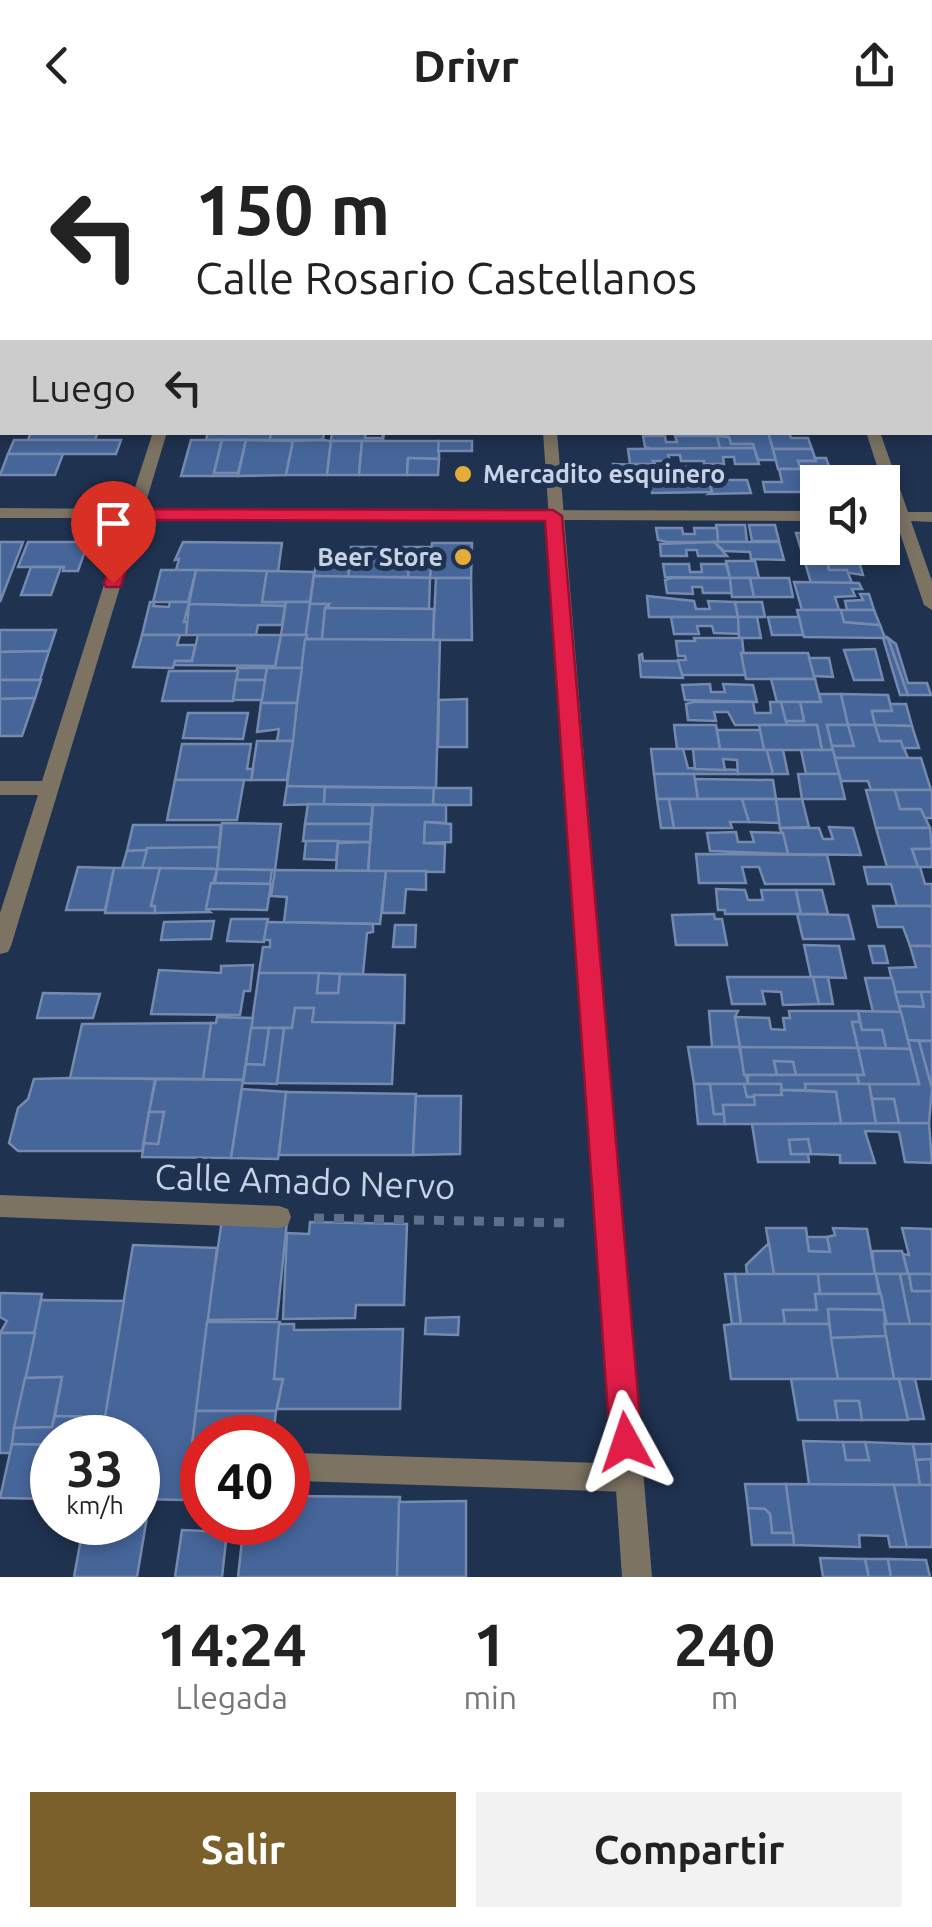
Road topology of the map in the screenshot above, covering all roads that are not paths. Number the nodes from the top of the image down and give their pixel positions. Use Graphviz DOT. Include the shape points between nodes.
graph roads {
  1 [pos="159,435"];
  2 [pos="550,435"];
  3 [pos="874,435"];
  4 [pos="0,513"];
  5 [pos="134,514"];
  6 [pos="553,516"];
  7 [pos="800,516"];
  8 [pos="900,516"];
  9 [pos="904,516"];
  10 [pos="932,516"];
  11 [pos="932,605"];
  12 [pos="0,788"];
  13 [pos="49,788"];
  14 [pos="0,946"];
  15 [pos="0,1206"];
  16 [pos="280,1217"];
  17 [pos="310,1467"];
  18 [pos="629,1478"];
  19 [pos="637,1577"];
  1 -- 5 [label="street"];
  2 -- 6 [label="street"];
  3 -- 9 [label="street"];
  4 -- 5 [label="street"];
  5 -- 6 [label="street"];
  5 -- 13 [label="street"];
  6 -- 7 [label="street"];
  6 -- 18 [label="street"];
  8 -- 9 [label="street"];
  9 -- 10 [label="street"];
  9 -- 11 [label="street"];
  12 -- 13 [label="street"];
  13 -- 14 [label="street"];
  15 -- 16 [label="street, Calle Amado Nervo"];
  17 -- 18 [label="street"];
  18 -- 19 [label="street"];
}
